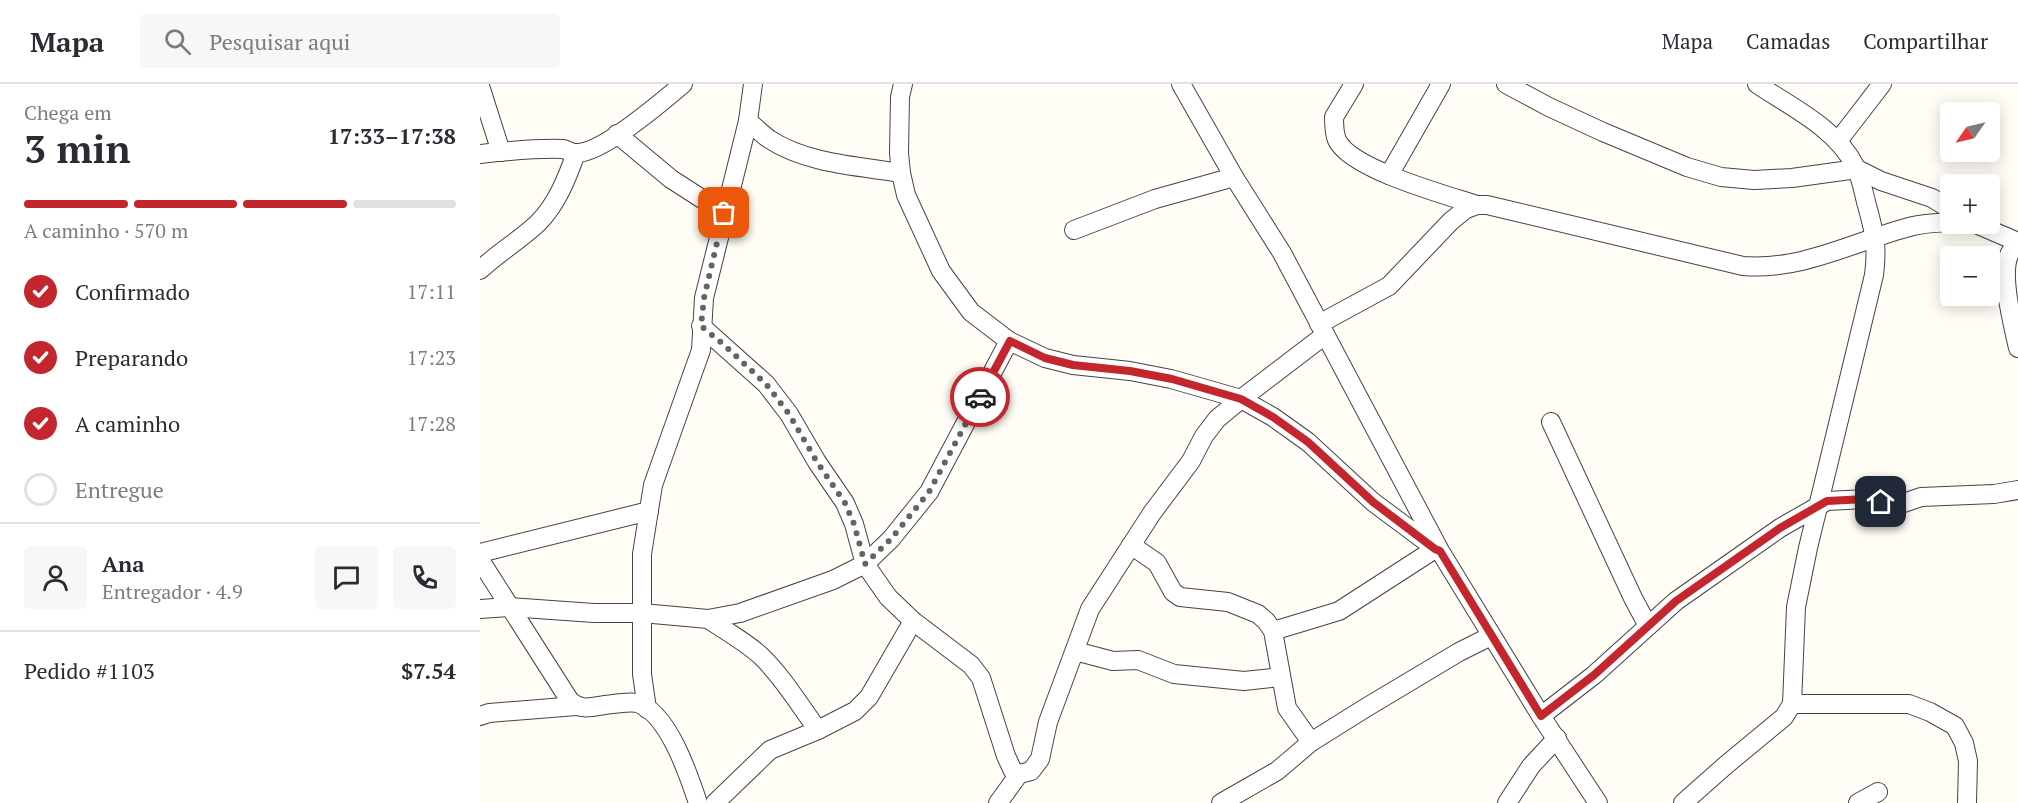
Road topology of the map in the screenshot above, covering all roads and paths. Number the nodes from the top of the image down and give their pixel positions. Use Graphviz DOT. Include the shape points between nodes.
graph roads {
  1 [pos="683,84"];
  2 [pos="753,84"];
  3 [pos="903,84"];
  4 [pos="1181,84"];
  5 [pos="1354,84"];
  6 [pos="1441,84"];
  7 [pos="1506,84"];
  8 [pos="1757,84"];
  9 [pos="1882,84"];
  10 [pos="480,86"];
  11 [pos="748,121"];
  12 [pos="617,134"];
  13 [pos="1838,141"];
  14 [pos="501,152"];
  15 [pos="576,153"];
  16 [pos="480,154"];
  17 [pos="1857,169"];
  18 [pos="901,173"];
  19 [pos="1389,175"];
  20 [pos="1234,177"];
  21 [pos="1940,203"];
  22 [pos="1477,205"];
  23 [pos="724,213"];
  24 [pos="1940,223"];
  25 [pos="1074,230"];
  26 [pos="1998,234"];
  27 [pos="1876,236"];
  28 [pos="2018,243"];
  29 [pos="480,270"];
  30 [pos="701,326"];
  31 [pos="1322,330"];
  32 [pos="1010,341"];
  33 [pos="2018,348"];
  34 [pos="1241,399"];
  35 [pos="1551,422"];
  36 [pos="2018,490"];
  37 [pos="1816,508"];
  38 [pos="649,511"];
  39 [pos="1131,545"];
  40 [pos="1438,550"];
  41 [pos="480,554"];
  42 [pos="480,560"];
  43 [pos="865,564"];
  44 [pos="509,607"];
  45 [pos="480,609"];
  46 [pos="642,613"];
  47 [pos="708,619"];
  48 [pos="913,621"];
  49 [pos="1648,626"];
  50 [pos="1273,631"];
  51 [pos="1491,636"];
  52 [pos="1075,651"];
  53 [pos="1281,677"];
  54 [pos="1792,704"];
  55 [pos="576,706"];
  56 [pos="647,709"];
  57 [pos="480,716"];
  58 [pos="1541,716"];
  59 [pos="818,730"];
  60 [pos="1557,738"];
  61 [pos="1311,742"];
  62 [pos="1019,774"];
  63 [pos="1878,792"];
  64 [pos="699,799"];
  65 [pos="715,803"];
  66 [pos="998,803"];
  67 [pos="1221,803"];
  68 [pos="1507,803"];
  69 [pos="1598,803"];
  70 [pos="1683,803"];
  71 [pos="1858,803"];
  72 [pos="1967,803"];
  1 -- 12 [label="street"];
  2 -- 11 [label="street"];
  3 -- 18 [label="street"];
  4 -- 20 [label="street"];
  5 -- 19 [label="street" via="1334,117 1338,142 1353,156"];
  6 -- 19 [label="street"];
  7 -- 17 [label="street" via="1603,132 1721,177 1792,178"];
  8 -- 13 [label="street"];
  9 -- 13 [label="street"];
  10 -- 14 [label="street"];
  11 -- 18 [label="street" via="769,139 814,158"];
  11 -- 23 [label="street"];
  12 -- 15 [label="street"];
  12 -- 23 [label="street" via="671,179"];
  13 -- 17 [label="street"];
  14 -- 15 [label="street" via="532,149"];
  14 -- 16 [label="street"];
  15 -- 29 [label="street" via="566,180 538,223"];
  17 -- 21 [label="street"];
  17 -- 27 [label="street"];
  18 -- 32 [label="street" via="906,195 941,271 971,312"];
  19 -- 22 [label="street"];
  20 -- 25 [label="street" via="1155,199"];
  20 -- 31 [label="street" via="1282,253"];
  22 -- 27 [label="street" via="1766,268"];
  22 -- 31 [label="street" via="1451,221 1389,286"];
  23 -- 30 [label="street"];
  24 -- 27 [label="street"];
  26 -- 28 [label="street"];
  27 -- 37 [label="street" via="1874,275"];
  28 -- 33 [label="street" via="2009,254 2006,283"];
  30 -- 38 [label="street" via="701,350 653,485"];
  30 -- 43 [label="street" via="766,384 789,414 845,503"];
  31 -- 34 [label="street"];
  31 -- 40 [label="street"];
  32 -- 34 [label="street" via="1045,358 1172,379"];
  32 -- 43 [label="street" via="929,492"];
  34 -- 39 [label="street" via="1204,436 1191,461"];
  34 -- 40 [label="street" via="1308,442 1373,502"];
  35 -- 49 [label="street"];
  36 -- 37 [label="street" via="1921,497 1895,506 1866,499 1827,501"];
  37 -- 49 [label="street" via="1741,555"];
  37 -- 54 [label="street" via="1797,607"];
  38 -- 41 [label="street"];
  38 -- 46 [label="street" via="642,554"];
  39 -- 50 [label="street" via="1157,563 1180,597 1228,602 1258,614"];
  39 -- 52 [label="street" via="1090,609"];
  40 -- 50 [label="street" via="1339,611"];
  40 -- 51 [label="street"];
  42 -- 44 [label="street"];
  43 -- 47 [label="street" via="740,613"];
  43 -- 48 [label="street" via="888,597"];
  44 -- 45 [label="street"];
  44 -- 46 [label="street"];
  44 -- 55 [label="street"];
  46 -- 47 [label="street"];
  46 -- 56 [label="street" via="642,674"];
  47 -- 59 [label="street" via="761,656"];
  48 -- 59 [label="street" via="869,697 855,711"];
  48 -- 62 [label="street" via="971,665 981,678 1006,756 1013,771"];
  49 -- 58 [label="street"];
  50 -- 53 [label="street"];
  51 -- 58 [label="street"];
  51 -- 61 [label="street"];
  52 -- 53 [label="street" via="1113,661 1138,660 1174,674 1244,681"];
  52 -- 62 [label="street" via="1048,722 1040,759 1031,771"];
  53 -- 61 [label="street" via="1287,708"];
  54 -- 70 [label="street" via="1784,717"];
  54 -- 72 [label="street" via="1909,704 1955,726 1968,761"];
  55 -- 56 [label="street" via="637,703"];
  55 -- 57 [label="street"];
  56 -- 64 [label="street" via="672,737"];
  58 -- 60 [label="street"];
  59 -- 65 [label="street" via="770,750"];
  60 -- 68 [label="street" via="1531,766"];
  60 -- 69 [label="street"];
  61 -- 67 [label="street" via="1277,771"];
  62 -- 66 [label="street"];
  63 -- 71 [label="street"];
}
